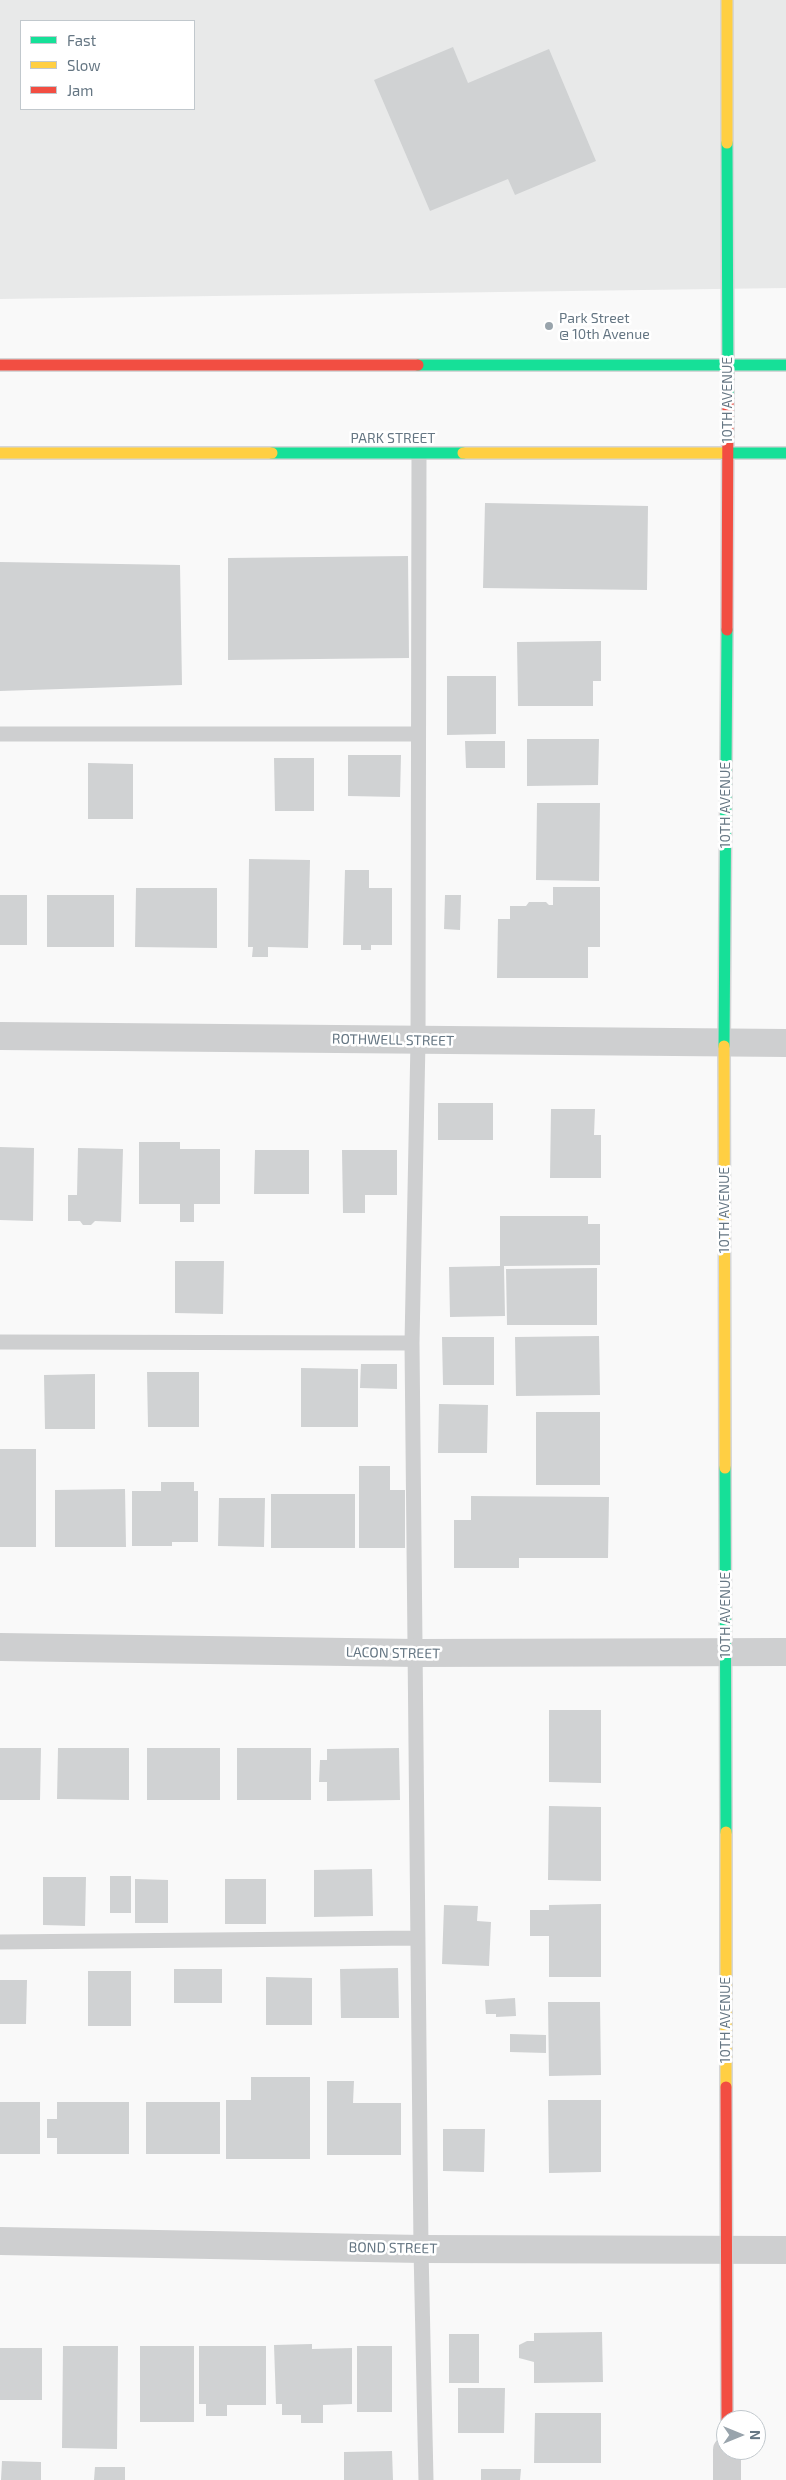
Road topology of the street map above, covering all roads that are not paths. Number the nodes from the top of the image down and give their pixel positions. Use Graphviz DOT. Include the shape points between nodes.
graph roads {
  1 [pos="726,0"];
  2 [pos="0,365"];
  3 [pos="727,365"];
  4 [pos="786,365"];
  5 [pos="728,452"];
  6 [pos="0,453"];
  7 [pos="786,453"];
  8 [pos="419,454"];
  9 [pos="0,734"];
  10 [pos="418,734"];
  11 [pos="0,1036"];
  12 [pos="418,1041"];
  13 [pos="724,1043"];
  14 [pos="786,1043"];
  15 [pos="0,1342"];
  16 [pos="412,1343"];
  17 [pos="0,1647"];
  18 [pos="786,1652"];
  19 [pos="725,1653"];
  20 [pos="416,1654"];
  21 [pos="418,1938"];
  22 [pos="0,1942"];
  23 [pos="0,2241"];
  24 [pos="421,2248"];
  25 [pos="786,2250"];
  26 [pos="724,2251"];
  27 [pos="726,2410"];
  28 [pos="727,2460"];
  29 [pos="426,2480"];
  30 [pos="727,2480"];
  1 -- 3 [label="street, 10TH AVENUE"];
  2 -- 3 [label="street"];
  3 -- 4 [label="street"];
  3 -- 5 [label="street, 10TH AVENUE"];
  5 -- 7 [label="street, PARK STREET"];
  5 -- 8 [label="street, PARK STREET"];
  5 -- 13 [label="street, 10TH AVENUE"];
  6 -- 8 [label="street, PARK STREET"];
  8 -- 10 [label="lane"];
  9 -- 10 [label="lane"];
  10 -- 12 [label="lane"];
  11 -- 12 [label="street, ROTHWELL STREET"];
  12 -- 13 [label="street, ROTHWELL STREET"];
  12 -- 16 [label="lane"];
  13 -- 14 [label="street, ROTHWELL STREET"];
  13 -- 19 [label="street, 10TH AVENUE"];
  15 -- 16 [label="lane"];
  16 -- 20 [label="lane"];
  17 -- 20 [label="street, LACON STREET"];
  18 -- 19 [label="street, LACON STREET"];
  19 -- 20 [label="street, LACON STREET"];
  19 -- 26 [label="street, 10TH AVENUE"];
  20 -- 21 [label="lane"];
  21 -- 22 [label="lane"];
  21 -- 24 [label="lane"];
  23 -- 24 [label="street, BOND STREET"];
  24 -- 26 [label="street, BOND STREET"];
  24 -- 29 [label="lane"];
  25 -- 26 [label="street, BOND STREET"];
  26 -- 27 [label="street, 10TH AVENUE"];
  28 -- 30 [label="street"];
}
